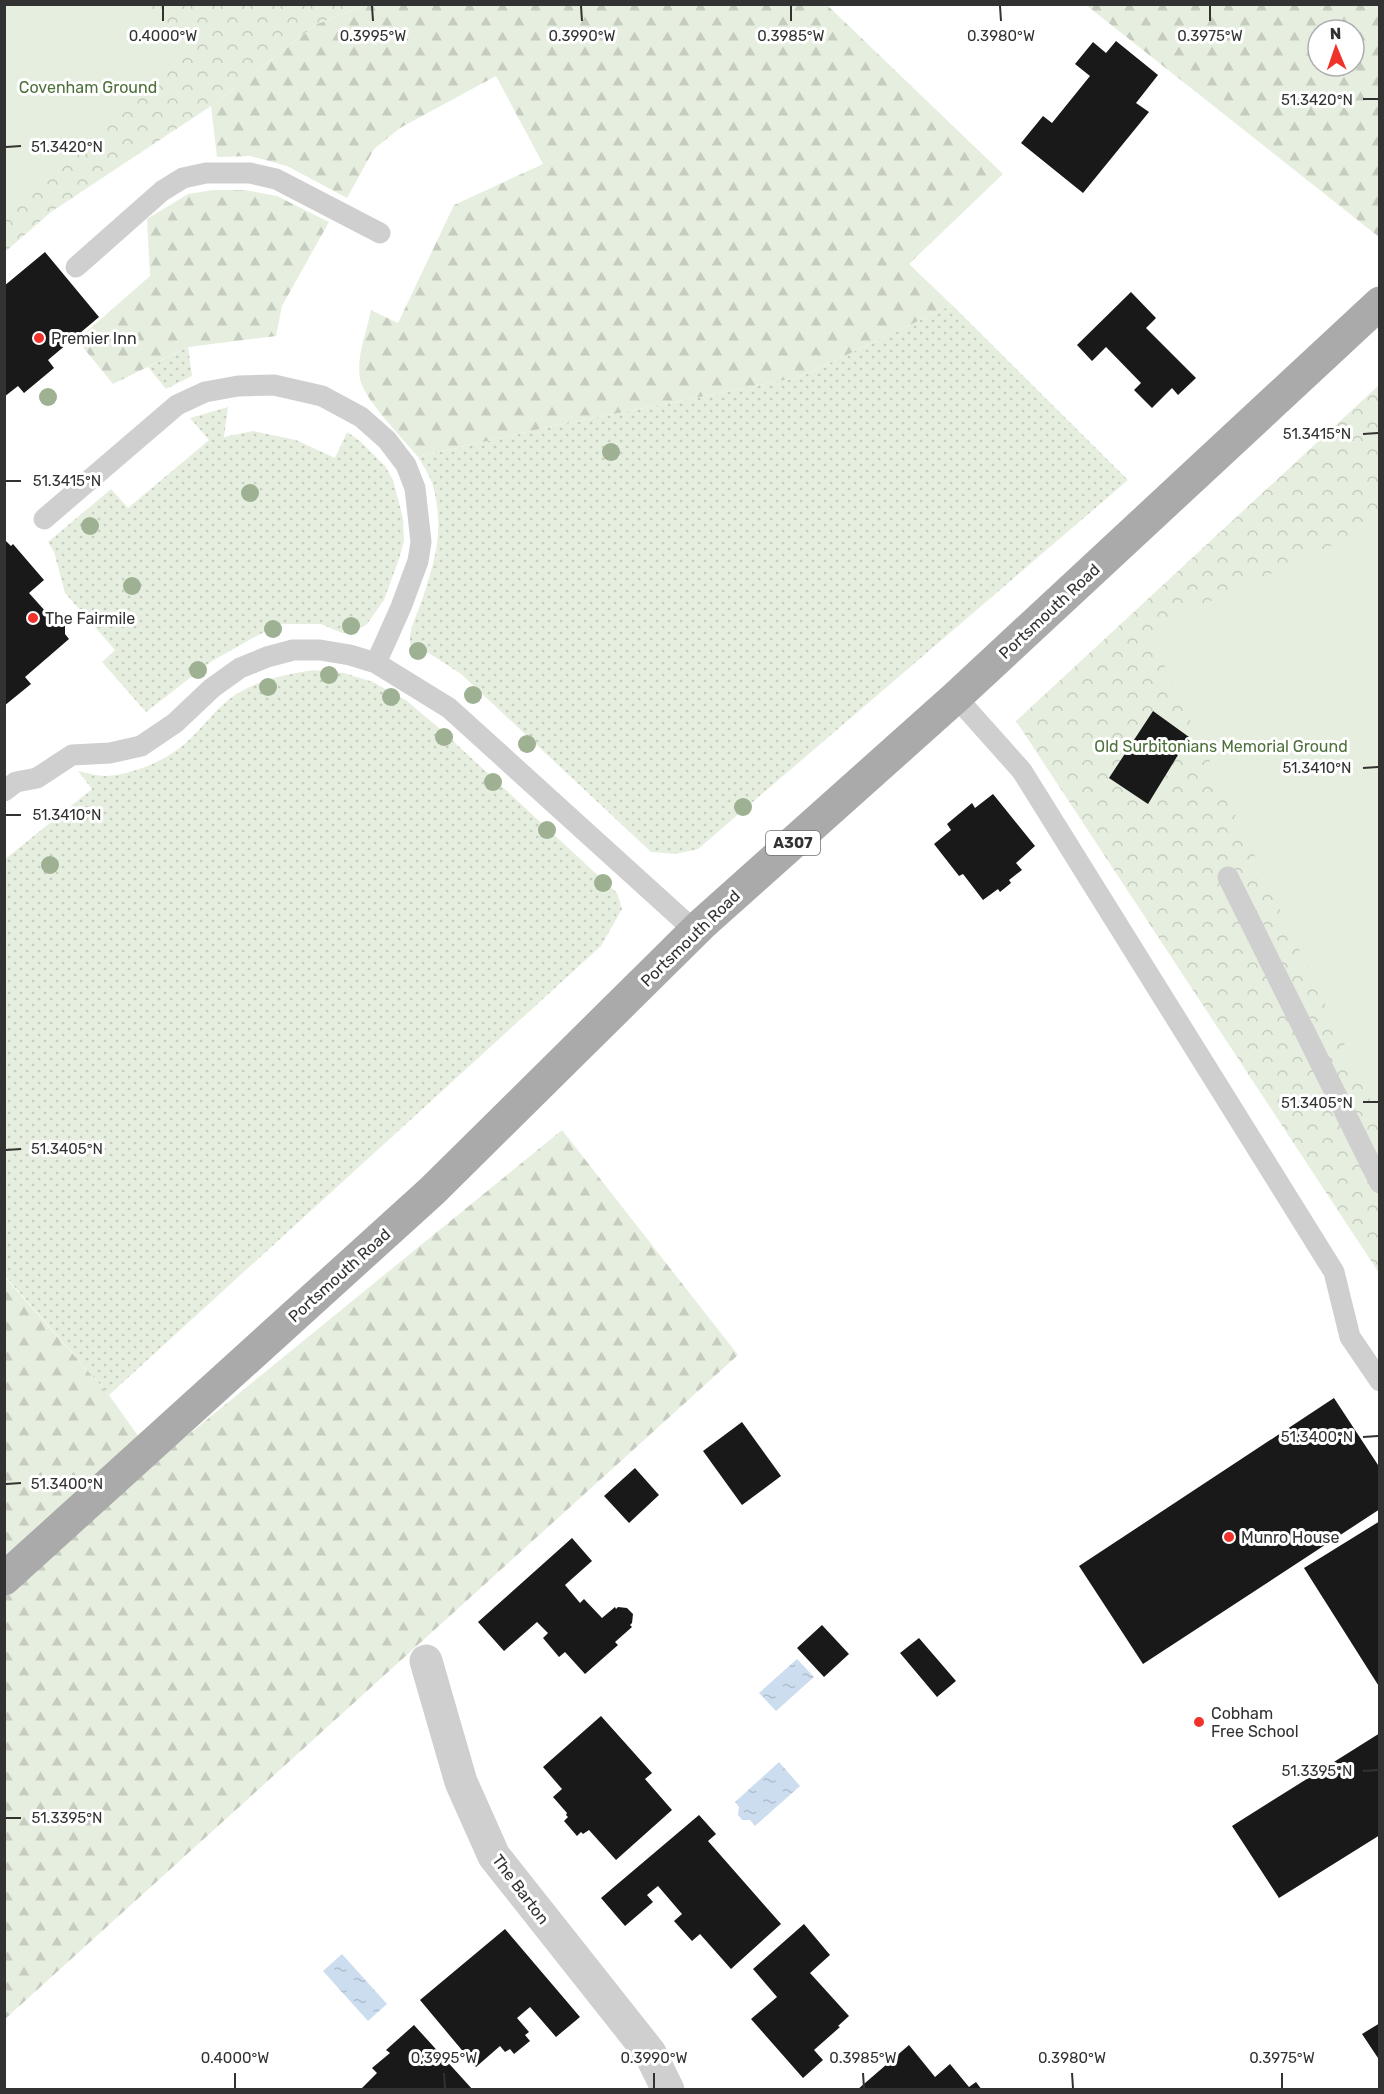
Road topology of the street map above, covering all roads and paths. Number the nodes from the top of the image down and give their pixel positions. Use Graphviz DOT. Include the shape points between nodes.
graph roads {
  1 [pos="380,233"];
  2 [pos="76,267"];
  3 [pos="1380,303"];
  4 [pos="44,519"];
  5 [pos="376,663"];
  6 [pos="956,697"];
  7 [pos="4,791"];
  8 [pos="1228,877"];
  9 [pos="695,931"];
  10 [pos="1380,1183"];
  11 [pos="1380,1381"];
  12 [pos="4,1579"];
  13 [pos="426,1660"];
  14 [pos="668,2090"];
  1 -- 2 [label="lane" via="276,179 250,173 206,173 183,178 162,191"];
  3 -- 6 [label="main road, Portsmouth Road / A307"];
  4 -- 5 [label="lane" via="177,405 206,392 274,385 322,396 361,417 387,440 406,465 415,488 421,542 418,561"];
  5 -- 7 [label="lane" via="320,650 293,650 267,657 221,681 175,723 141,746 72,755 37,778 16,782"];
  5 -- 9 [label="lane" via="449,708"];
  6 -- 9 [label="main road, Portsmouth Road / A307"];
  6 -- 11 [label="lane" via="1022,771 1328,1262 1350,1337"];
  8 -- 10 [label="lane"];
  9 -- 12 [label="main road, Portsmouth Road / A307" via="432,1191"];
  13 -- 14 [label="street, The Barton" via="461,1782 494,1856 650,2053"];
}
